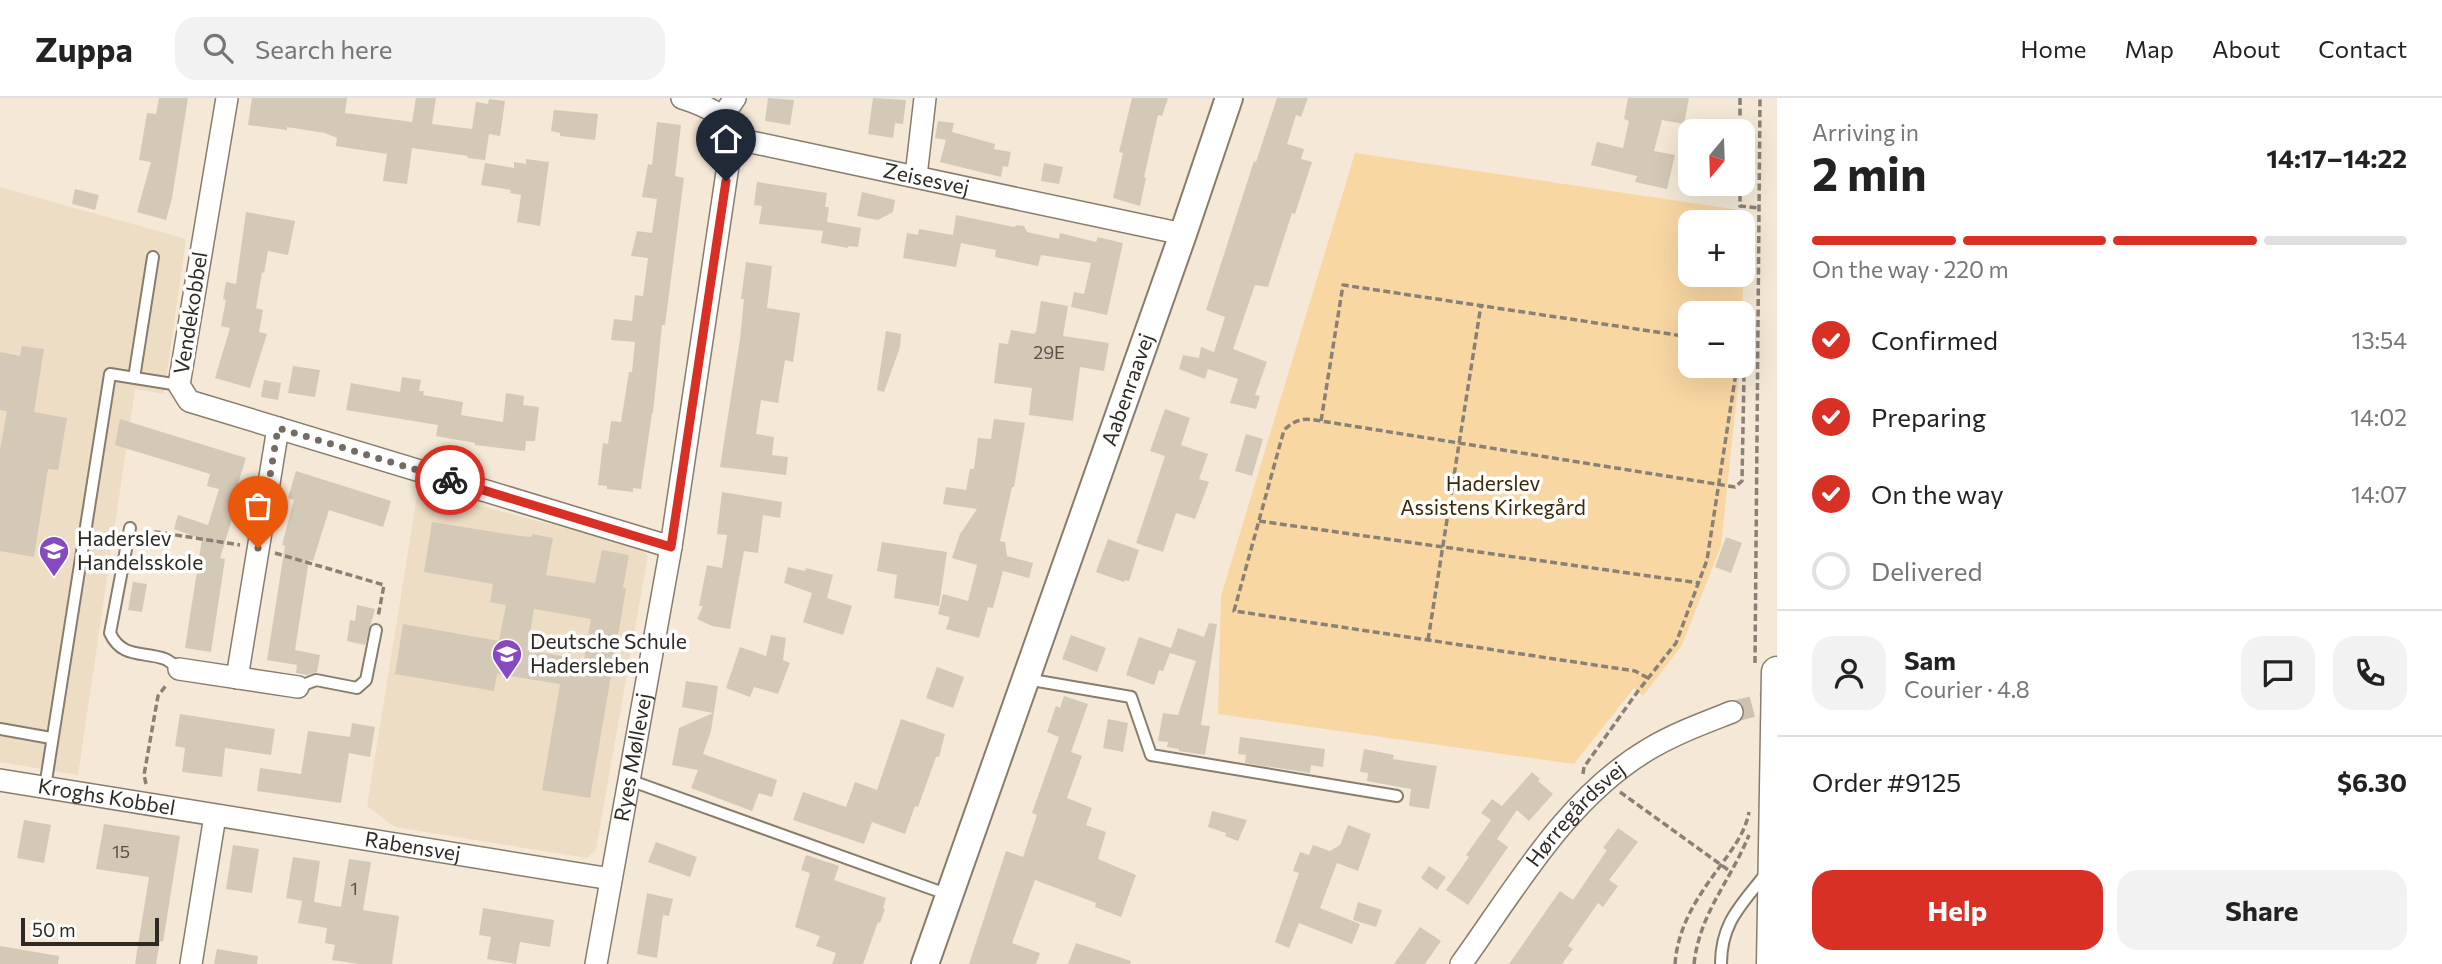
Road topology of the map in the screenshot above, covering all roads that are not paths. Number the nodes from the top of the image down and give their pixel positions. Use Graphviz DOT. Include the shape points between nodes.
graph roads {
  1 [pos="227,98"];
  2 [pos="682,98"];
  3 [pos="735,98"];
  4 [pos="925,98"];
  5 [pos="1229,98"];
  6 [pos="722,117"];
  7 [pos="739,136"];
  8 [pos="916,176"];
  9 [pos="1183,234"];
  10 [pos="153,257"];
  11 [pos="134,378"];
  12 [pos="179,385"];
  13 [pos="278,428"];
  14 [pos="130,528"];
  15 [pos="671,547"];
  16 [pos="376,630"];
  17 [pos="179,669"];
  18 [pos="1766,673"];
  19 [pos="237,678"];
  20 [pos="1026,680"];
  21 [pos="299,687"];
  22 [pos="1732,712"];
  23 [pos="0,729"];
  24 [pos="51,738"];
  25 [pos="0,780"];
  26 [pos="629,780"];
  27 [pos="44,787"];
  28 [pos="1397,796"];
  29 [pos="215,816"];
  30 [pos="1773,865"];
  31 [pos="611,878"];
  32 [pos="950,895"];
  33 [pos="191,964"];
  34 [pos="596,964"];
  35 [pos="925,964"];
  36 [pos="1461,964"];
  37 [pos="1721,964"];
  38 [pos="1772,964"];
  1 -- 12 [label="street, Vendekobbel"];
  2 -- 6 [label="street"];
  3 -- 6 [label="street"];
  4 -- 8 [label="street"];
  5 -- 9 [label="street, Aabenraavej"];
  6 -- 7 [label="street"];
  7 -- 8 [label="street, Zeisesvej"];
  7 -- 15 [label="street, Ryes Møllevej" via="729,159"];
  8 -- 9 [label="street, Zeisesvej"];
  9 -- 20 [label="street, Aabenraavej"];
  10 -- 11 [label="lane"];
  11 -- 12 [label="lane"];
  11 -- 24 [label="lane" via="110,374"];
  12 -- 13 [label="street, Vendekobbel" via="189,401"];
  13 -- 15 [label="street, Vendekobbel"];
  13 -- 19 [label="street"];
  14 -- 17 [label="lane" via="110,633 124,650 166,660"];
  15 -- 26 [label="street, Ryes Møllevej"];
  16 -- 21 [label="lane" via="366,680 357,688 316,680"];
  17 -- 19 [label="street"];
  18 -- 30 [label="main road"];
  19 -- 21 [label="street"];
  20 -- 28 [label="lane" via="1131,697 1151,755"];
  20 -- 32 [label="street, Aabenraavej"];
  22 -- 36 [label="street, Hørregårdsvej" via="1648,749 1597,788 1560,826"];
  23 -- 24 [label="lane"];
  24 -- 27 [label="lane"];
  25 -- 27 [label="street, Kroghs Kobbel"];
  26 -- 31 [label="street, Ryes Møllevej"];
  26 -- 32 [label="lane"];
  27 -- 29 [label="street, Kroghs Kobbel"];
  29 -- 31 [label="street, Rabensvej"];
  29 -- 33 [label="street"];
  30 -- 37 [label="lane" via="1727,925"];
  30 -- 38 [label="main road"];
  31 -- 34 [label="street, Ryes Møllevej"];
  32 -- 35 [label="street, Aabenraavej"];
}
